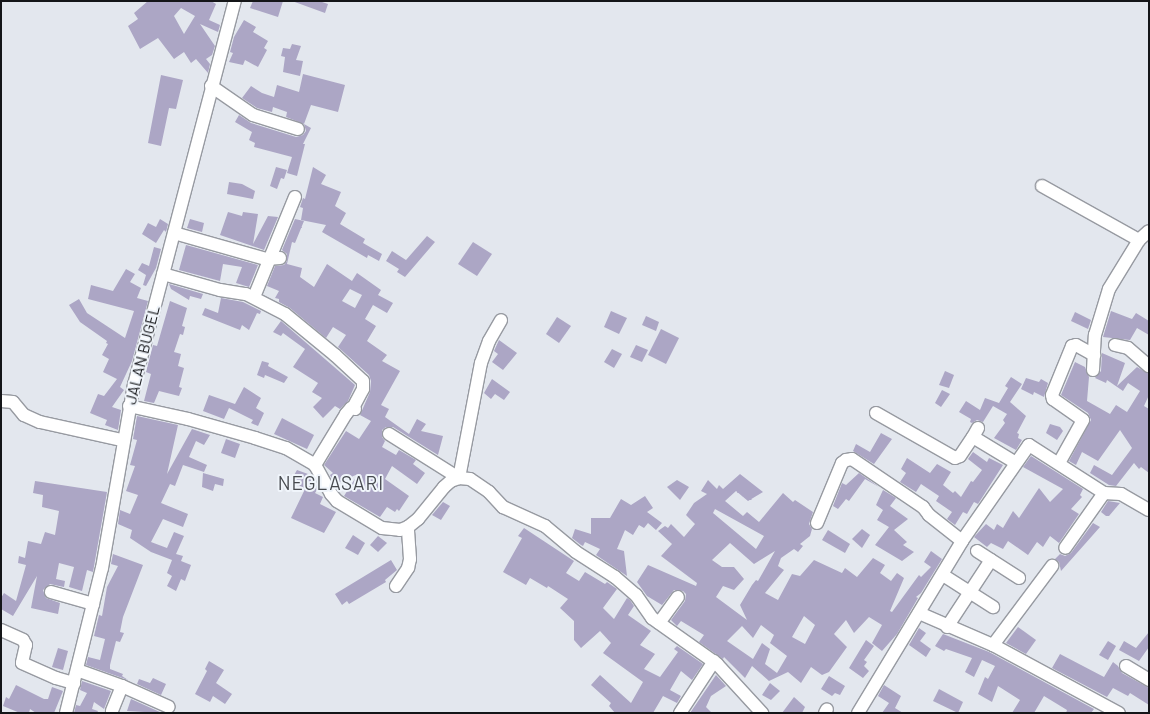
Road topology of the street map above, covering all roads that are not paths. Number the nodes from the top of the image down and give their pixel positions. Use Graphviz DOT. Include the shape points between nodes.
graph roads {
  1 [pos="235,1"];
  2 [pos="211,86"];
  3 [pos="298,129"];
  4 [pos="1042,186"];
  5 [pos="295,197"];
  6 [pos="174,233"];
  7 [pos="1144,235"];
  8 [pos="275,259"];
  9 [pos="163,274"];
  10 [pos="254,297"];
  11 [pos="501,320"];
  12 [pos="1115,345"];
  13 [pos="1094,355"];
  14 [pos="1149,366"];
  15 [pos="1093,370"];
  16 [pos="1,401"];
  17 [pos="130,406"];
  18 [pos="876,413"];
  19 [pos="389,434"];
  20 [pos="122,440"];
  21 [pos="1016,463"];
  22 [pos="1059,464"];
  23 [pos="316,465"];
  24 [pos="459,478"];
  25 [pos="1104,493"];
  26 [pos="1149,510"];
  27 [pos="817,523"];
  28 [pos="408,527"];
  29 [pos="962,541"];
  30 [pos="1065,548"];
  31 [pos="977,551"];
  32 [pos="991,560"];
  33 [pos="1052,566"];
  34 [pos="946,577"];
  35 [pos="1019,578"];
  36 [pos="396,586"];
  37 [pos="51,592"];
  38 [pos="970,592"];
  39 [pos="678,597"];
  40 [pos="93,604"];
  41 [pos="993,607"];
  42 [pos="919,613"];
  43 [pos="658,623"];
  44 [pos="947,627"];
  45 [pos="1,630"];
  46 [pos="993,645"];
  47 [pos="714,661"];
  48 [pos="1126,666"];
  49 [pos="78,670"];
  50 [pos="1149,680"];
  51 [pos="74,683"];
  52 [pos="122,686"];
  53 [pos="168,707"];
  54 [pos="112,711"];
  55 [pos="66,713"];
  56 [pos="680,713"];
  57 [pos="762,713"];
  58 [pos="858,713"];
  59 [pos="1119,713"];
  1 -- 2 [label="street, JALAN BUGEL"];
  2 -- 3 [label="street" via="254,115"];
  2 -- 6 [label="street, JALAN BUGEL"];
  4 -- 7 [label="street"];
  5 -- 8 [label="street"];
  6 -- 8 [label="street"];
  6 -- 9 [label="street, JALAN BUGEL"];
  7 -- 13 [label="street" via="1110,289 1095,335"];
  8 -- 10 [label="street"];
  9 -- 10 [label="street"];
  9 -- 17 [label="street, JALAN BUGEL"];
  10 -- 23 [label="street" via="285,314 363,381 354,408 346,414"];
  11 -- 24 [label="street" via="481,363"];
  12 -- 14 [label="street" via="1128,348"];
  13 -- 15 [label="street"];
  13 -- 22 [label="street" via="1072,346 1052,395 1083,420"];
  16 -- 20 [label="street" via="13,402 24,415 40,422"];
  17 -- 20 [label="street, JALAN BUGEL"];
  17 -- 23 [label="street" via="188,418 255,438 286,448"];
  18 -- 21 [label="street" via="955,458 960,456 976,432"];
  19 -- 24 [label="street"];
  20 -- 40 [label="street, JALAN BUGEL" via="107,541"];
  21 -- 22 [label="street" via="1029,445"];
  21 -- 29 [label="street"];
  22 -- 25 [label="street"];
  23 -- 28 [label="street" via="337,501 382,528 400,530"];
  24 -- 28 [label="street" via="444,487"];
  24 -- 43 [label="street" via="470,479 511,512 545,526 576,552 615,577 636,595"];
  25 -- 26 [label="street" via="1121,494"];
  25 -- 30 [label="street"];
  27 -- 29 [label="street" via="842,463 852,459 924,507 929,516"];
  28 -- 36 [label="street" via="410,559"];
  29 -- 42 [label="street"];
  31 -- 32 [label="street"];
  32 -- 35 [label="street"];
  32 -- 38 [label="street"];
  33 -- 46 [label="street"];
  34 -- 38 [label="street"];
  37 -- 40 [label="street"];
  38 -- 41 [label="street"];
  38 -- 44 [label="street"];
  39 -- 43 [label="street"];
  40 -- 49 [label="street, JALAN BUGEL"];
  42 -- 44 [label="street"];
  42 -- 58 [label="street"];
  43 -- 47 [label="street"];
  44 -- 46 [label="street"];
  45 -- 51 [label="street" via="23,640 26,645 22,664"];
  46 -- 59 [label="street"];
  47 -- 56 [label="street"];
  47 -- 57 [label="street"];
  48 -- 50 [label="street"];
  49 -- 51 [label="street, JALAN BUGEL"];
  49 -- 52 [label="street"];
  51 -- 55 [label="street, JALAN BUGEL"];
  52 -- 53 [label="street"];
  52 -- 54 [label="street"];
}
